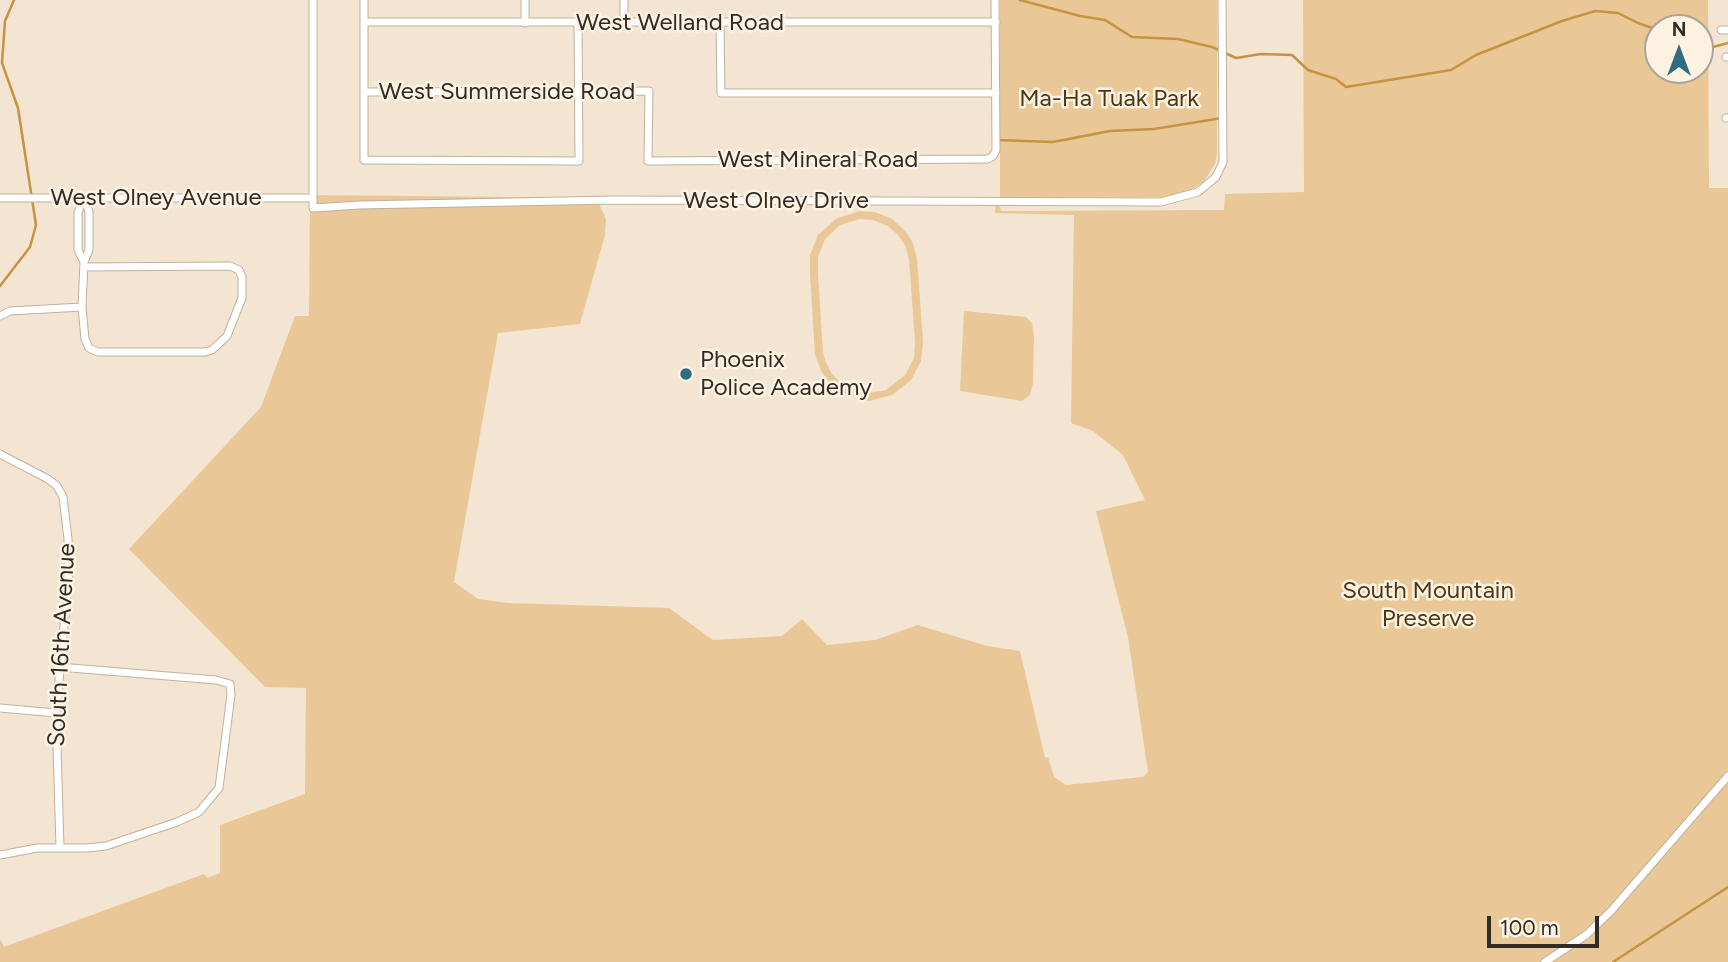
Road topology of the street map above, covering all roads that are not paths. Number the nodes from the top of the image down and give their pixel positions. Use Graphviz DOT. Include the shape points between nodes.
graph roads {
  1 [pos="313,0"];
  2 [pos="364,0"];
  3 [pos="525,0"];
  4 [pos="624,0"];
  5 [pos="995,0"];
  6 [pos="1222,0"];
  7 [pos="364,22"];
  8 [pos="624,22"];
  9 [pos="720,22"];
  10 [pos="996,22"];
  11 [pos="525,23"];
  12 [pos="578,23"];
  13 [pos="579,91"];
  14 [pos="365,92"];
  15 [pos="996,93"];
  16 [pos="648,161"];
  17 [pos="84,197"];
  18 [pos="0,198"];
  19 [pos="312,198"];
  20 [pos="84,265"];
  21 [pos="82,307"];
  22 [pos="0,316"];
  23 [pos="0,454"];
  24 [pos="59,667"];
  25 [pos="0,708"];
  26 [pos="55,713"];
  27 [pos="1728,776"];
  28 [pos="60,847"];
  29 [pos="0,855"];
  30 [pos="1545,962"];
  1 -- 19 [label="street"];
  2 -- 7 [label="street"];
  3 -- 11 [label="street"];
  4 -- 8 [label="street"];
  5 -- 10 [label="street"];
  6 -- 19 [label="street, West Olney Drive" via="1223,162 1216,177 1198,192 1161,202 613,200 313,208"];
  7 -- 11 [label="street, West Welland Road"];
  7 -- 14 [label="street"];
  8 -- 9 [label="street, West Welland Road"];
  8 -- 12 [label="street, West Welland Road"];
  9 -- 10 [label="street, West Welland Road"];
  9 -- 15 [label="street" via="721,93"];
  10 -- 15 [label="street"];
  11 -- 12 [label="street, West Welland Road"];
  12 -- 13 [label="street"];
  13 -- 14 [label="street, West Summerside Road"];
  13 -- 14 [label="street" via="579,161 364,160"];
  13 -- 16 [label="street, West Summerside Road" via="649,91"];
  15 -- 16 [label="street, West Mineral Road" via="996,150 988,159"];
  17 -- 18 [label="street, West Olney Avenue"];
  17 -- 19 [label="street, West Olney Avenue"];
  17 -- 20 [label="street" via="78,213 78,250"];
  20 -- 21 [label="street"];
  20 -- 21 [label="street" via="230,266 243,277 242,298 227,336 205,352 99,352 89,348 85,339"];
  21 -- 22 [label="street"];
  23 -- 24 [label="street, South 16th Avenue" via="48,479 63,497 69,572"];
  24 -- 26 [label="street, South 16th Avenue"];
  24 -- 28 [label="street" via="216,680 230,684 231,695 219,788 199,812 106,846"];
  25 -- 26 [label="street"];
  26 -- 28 [label="street, South 16th Avenue"];
  27 -- 30 [label="street" via="1611,911 1586,935"];
  28 -- 29 [label="street"];
}
